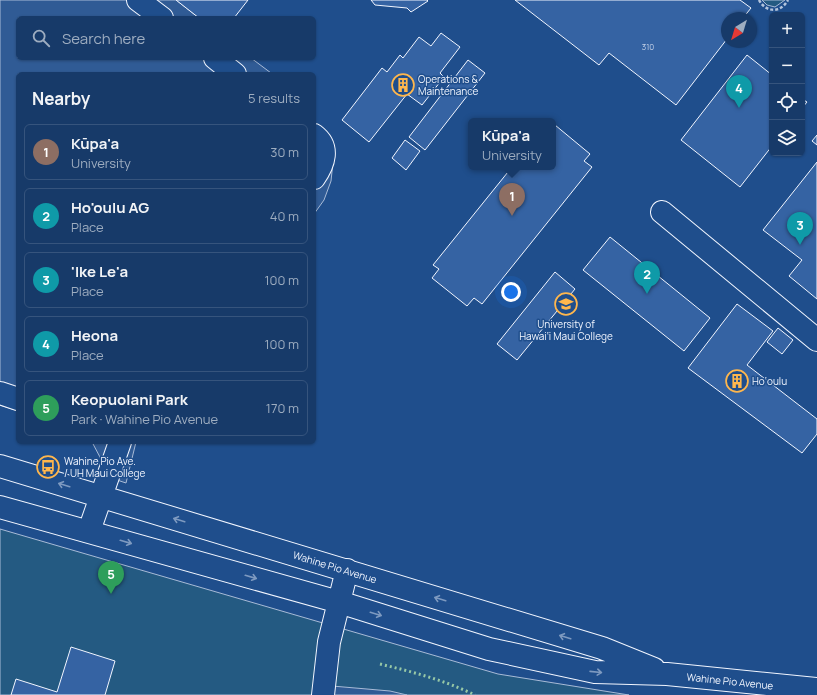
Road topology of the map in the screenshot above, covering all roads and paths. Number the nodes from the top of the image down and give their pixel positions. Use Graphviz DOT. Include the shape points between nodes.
graph roads {
  1 [pos="138,0"];
  2 [pos="758,0"];
  3 [pos="788,0"];
  4 [pos="159,16"];
  5 [pos="218,60"];
  6 [pos="233,72"];
  7 [pos="316,137"];
  8 [pos="316,175"];
  9 [pos="662,212"];
  10 [pos="817,340"];
  11 [pos="0,393"];
  12 [pos="16,398"];
  13 [pos="119,444"];
  14 [pos="0,466"];
  15 [pos="102,497"];
  16 [pos="0,506"];
  17 [pos="89,531"];
  18 [pos="347,570"];
  19 [pos="339,602"];
  20 [pos="667,674"];
  21 [pos="817,689"];
  22 [pos="323,695"];
  1 -- 4 [label="street"];
  2 -- 3 [label="path" via="763,7 771,10 783,7"];
  5 -- 6 [label="street"];
  7 -- 8 [label="street" via="322,143 324,157"];
  9 -- 10 [label="street"];
  11 -- 12 [label="street"];
  13 -- 15 [label="street"];
  15 -- 14 [label="street, Wahine Pio Avenue, one-way"];
  15 -- 17 [label="street"];
  18 -- 15 [label="street, Wahine Pio Avenue, one-way"];
  16 -- 17 [label="street, Wahine Pio Avenue"];
  17 -- 19 [label="street, Wahine Pio Avenue, one-way"];
  18 -- 19 [label="street"];
  20 -- 18 [label="street, Wahine Pio Avenue, one-way" via="602,648"];
  19 -- 20 [label="street, Wahine Pio Avenue, one-way" via="489,649 595,672"];
  19 -- 22 [label="street" via="329,642"];
  20 -- 21 [label="street, Wahine Pio Avenue"];
}
